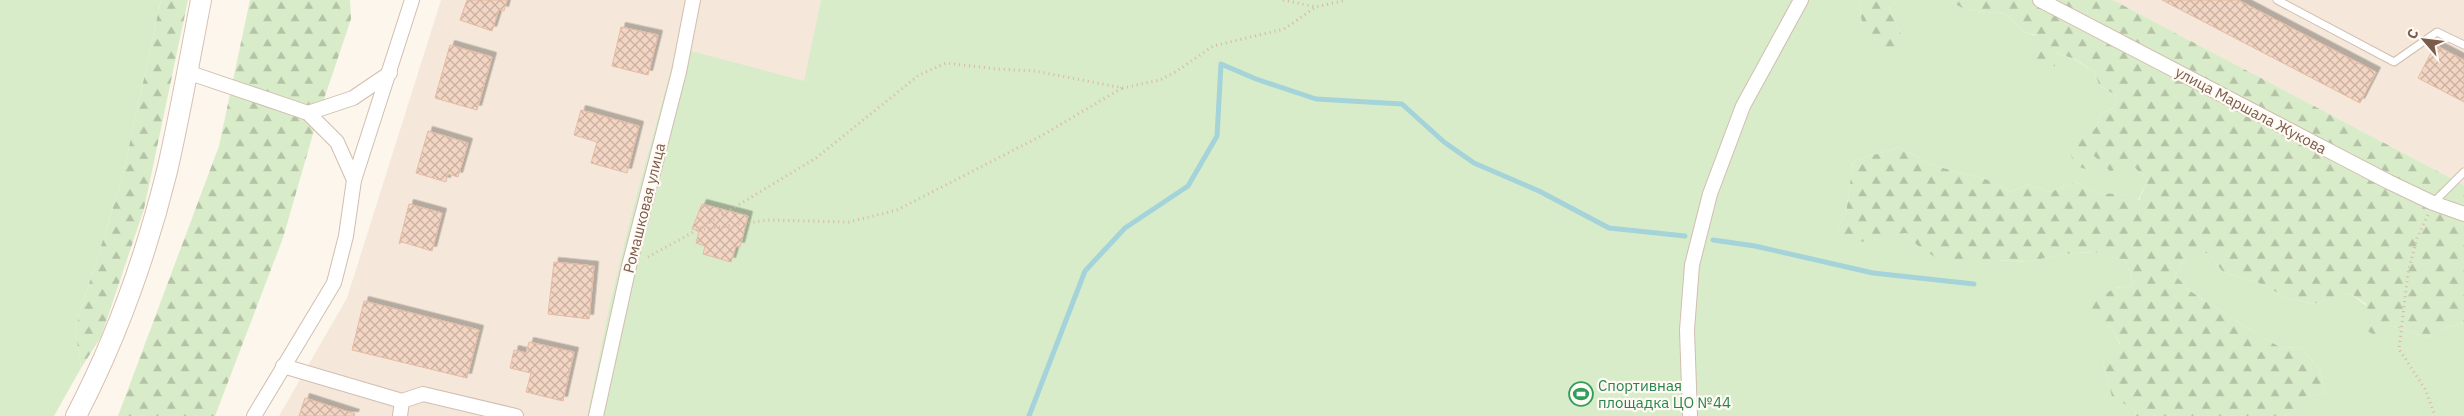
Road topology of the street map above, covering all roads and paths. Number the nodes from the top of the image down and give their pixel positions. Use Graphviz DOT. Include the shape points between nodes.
graph roads {
  1 [pos="201,0"];
  2 [pos="412,0"];
  3 [pos="693,0"];
  4 [pos="1283,0"];
  5 [pos="1346,0"];
  6 [pos="1801,0"];
  7 [pos="2040,0"];
  8 [pos="2277,0"];
  9 [pos="1316,7"];
  10 [pos="2464,45"];
  11 [pos="187,72"];
  12 [pos="390,74"];
  13 [pos="1123,88"];
  14 [pos="308,114"];
  15 [pos="2464,172"];
  16 [pos="354,180"];
  17 [pos="2433,203"];
  18 [pos="2464,214"];
  19 [pos="697,230"];
  20 [pos="629,266"];
  21 [pos="283,366"];
  22 [pos="402,401"];
  23 [pos="76,416"];
  24 [pos="254,416"];
  25 [pos="400,416"];
  26 [pos="516,416"];
  27 [pos="596,416"];
  28 [pos="1690,416"];
  29 [pos="2435,416"];
  1 -- 11 [label="main road"];
  2 -- 12 [label="street"];
  3 -- 20 [label="street, Ромашковая улица" via="679,72"];
  4 -- 9 [label="path"];
  5 -- 9 [label="path"];
  6 -- 28 [label="street" via="1743,106 1706,212 1692,265 1687,330"];
  7 -- 17 [label="street, улица Маршала Жукова"];
  8 -- 10 [label="lane" via="2394,62 2437,32"];
  9 -- 13 [label="path" via="1284,29 1213,46 1160,80"];
  11 -- 14 [label="street"];
  11 -- 23 [label="main road" via="166,172 147,240 120,319"];
  12 -- 14 [label="street" via="353,98"];
  12 -- 16 [label="street"];
  13 -- 19 [label="path" via="1041,136 897,210 849,222 768,220"];
  13 -- 19 [label="path" via="1035,71 946,63 919,75 816,158"];
  14 -- 16 [label="street" via="337,142"];
  15 -- 17 [label="lane"];
  16 -- 21 [label="street" via="346,236 334,283"];
  17 -- 18 [label="street, улица Маршала Жукова"];
  17 -- 29 [label="path" via="2417,238 2408,273 2399,349 2425,389"];
  19 -- 20 [label="path"];
  20 -- 27 [label="street, Ромашковая улица"];
  21 -- 22 [label="street"];
  21 -- 24 [label="street"];
  22 -- 25 [label="street"];
  22 -- 26 [label="street" via="423,394"];
}
